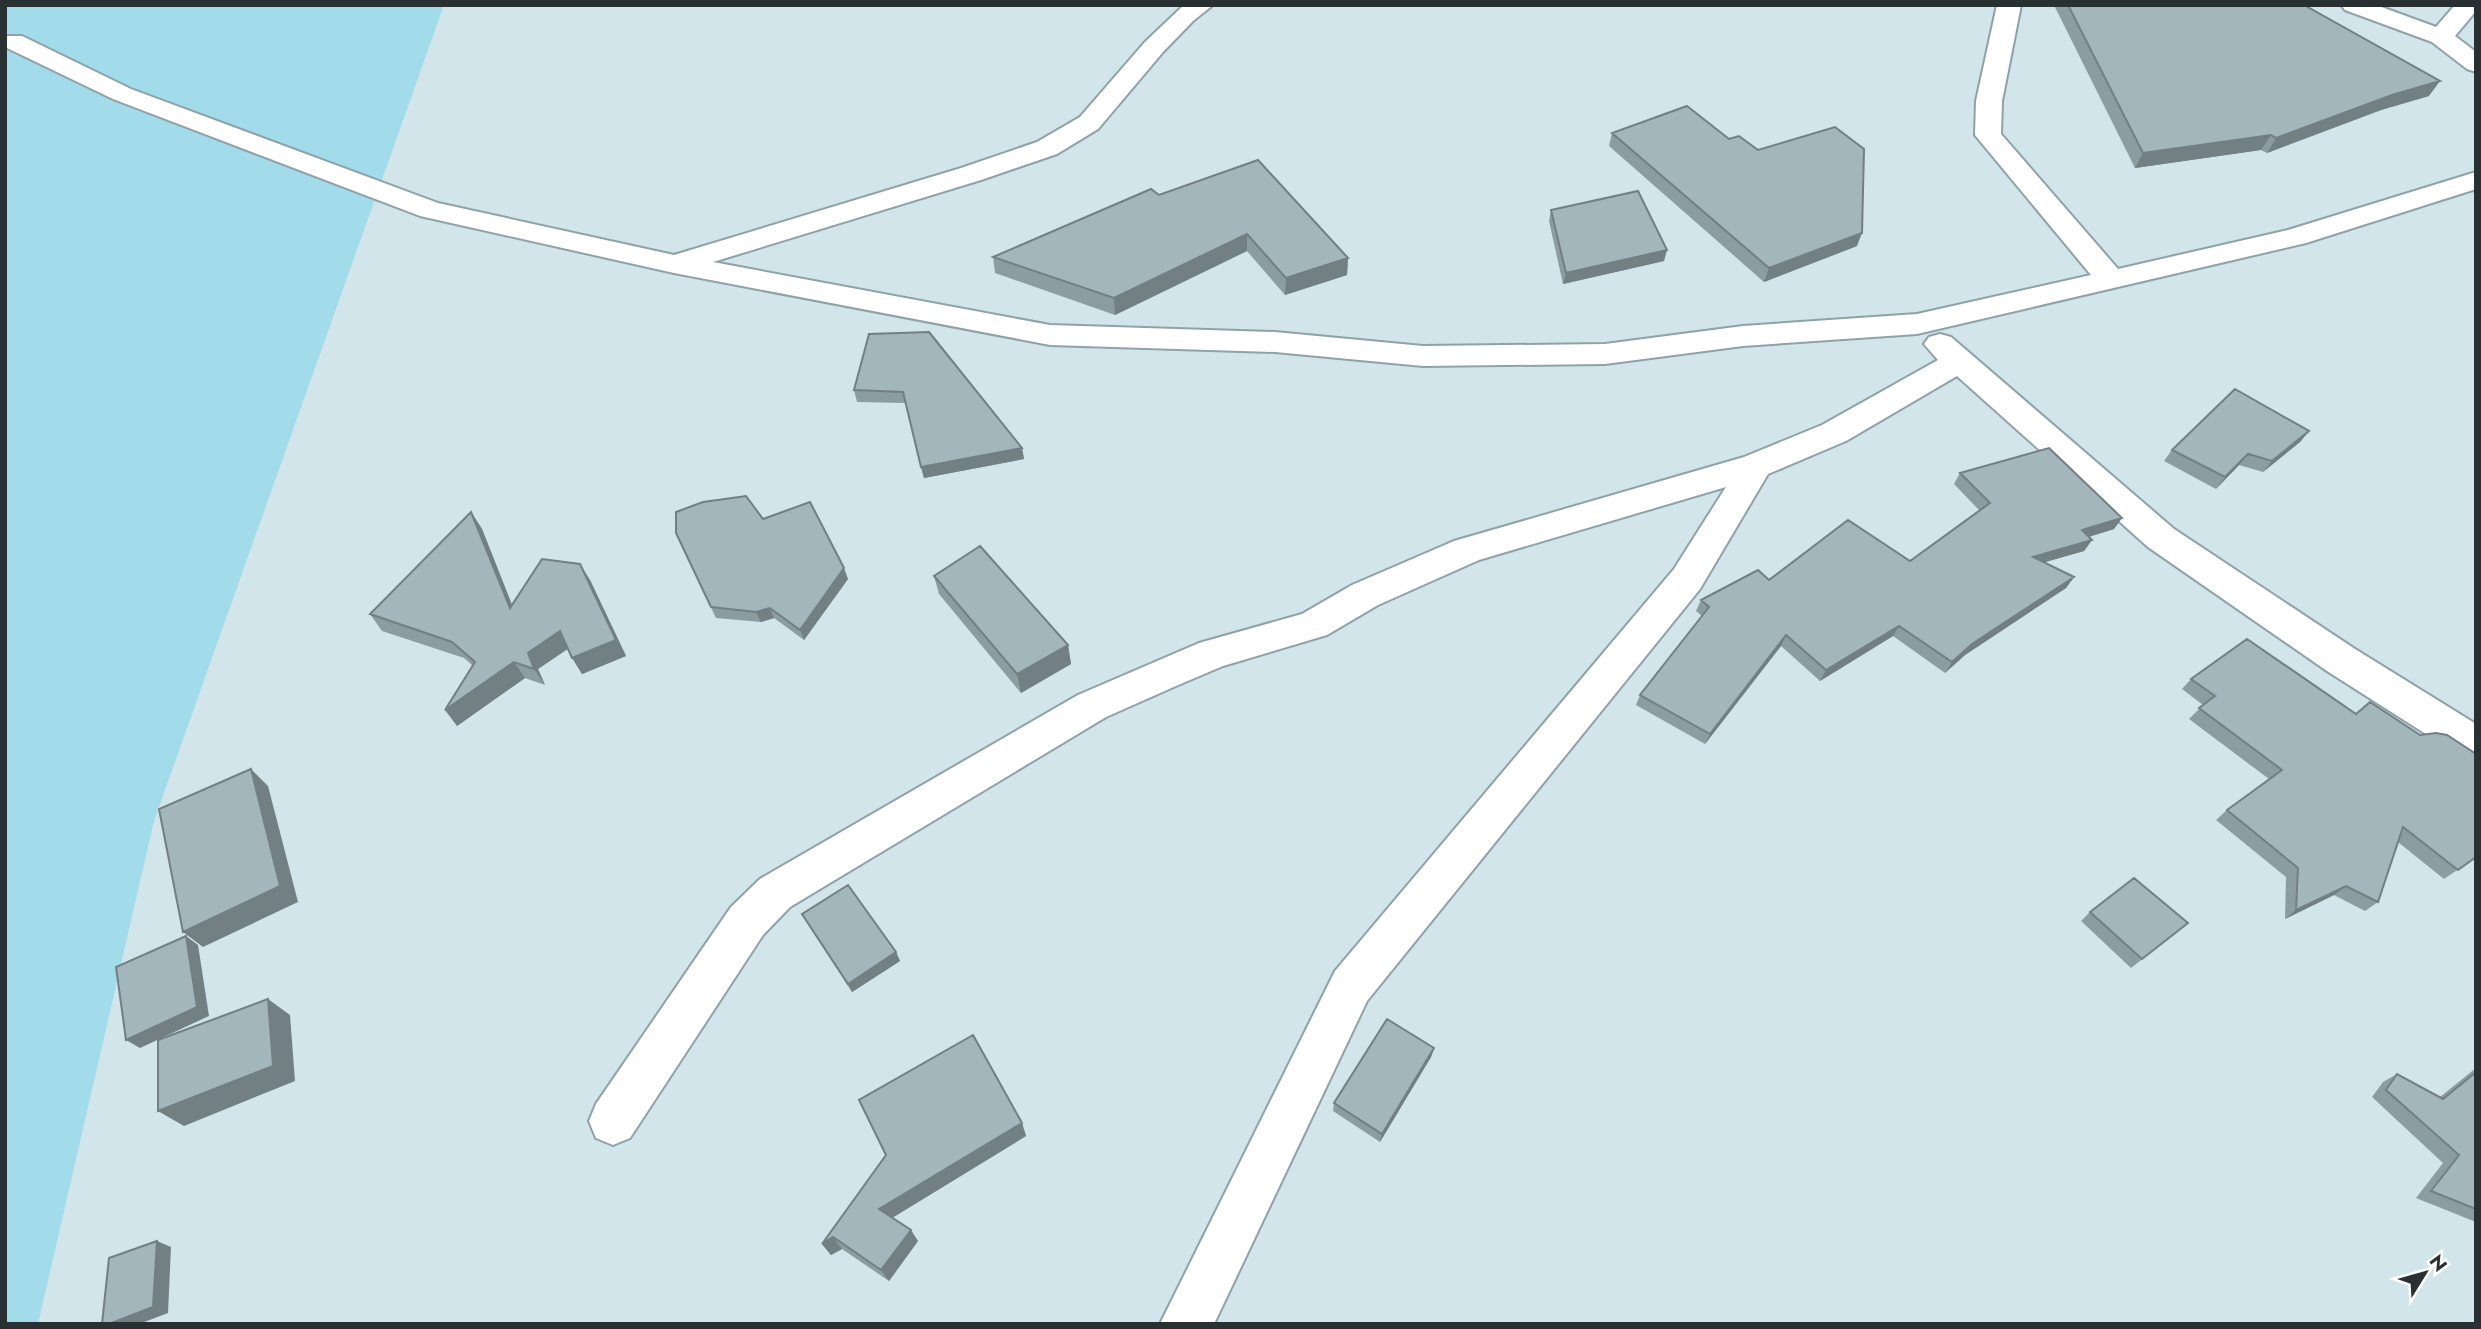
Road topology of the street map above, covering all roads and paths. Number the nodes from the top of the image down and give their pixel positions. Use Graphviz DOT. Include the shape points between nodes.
graph roads {
  1 [pos="1202,5"];
  2 [pos="2009,5"];
  3 [pos="2353,5"];
  4 [pos="2468,5"];
  5 [pos="2441,37"];
  6 [pos="13,41"];
  7 [pos="2476,64"];
  8 [pos="2476,180"];
  9 [pos="674,264"];
  10 [pos="2112,281"];
  11 [pos="1917,324"];
  12 [pos="1960,361"];
  13 [pos="1756,466"];
  14 [pos="2476,744"];
  15 [pos="613,1121"];
  16 [pos="1185,1324"];
  1 -- 9 [label="street" via="1184,16 1154,47 1089,123 1047,148"];
  2 -- 10 [label="street" via="1989,101 1988,135"];
  3 -- 5 [label="street"];
  4 -- 5 [label="street"];
  5 -- 7 [label="street"];
  6 -- 9 [label="street" via="122,94 430,209"];
  8 -- 10 [label="street" via="2296,237"];
  9 -- 11 [label="street" via="1049,335 1275,342 1423,356 1605,354 1743,336"];
  10 -- 11 [label="street"];
  11 -- 12 [label="street"];
  12 -- 13 [label="street" via="1834,433"];
  12 -- 14 [label="street" via="2161,538 2341,660"];
  13 -- 15 [label="street" via="1467,550 1365,595 1314,625 1213,654 1092,706 775,893 747,920"];
  13 -- 16 [label="street" via="1687,579 1350,986"];
}
